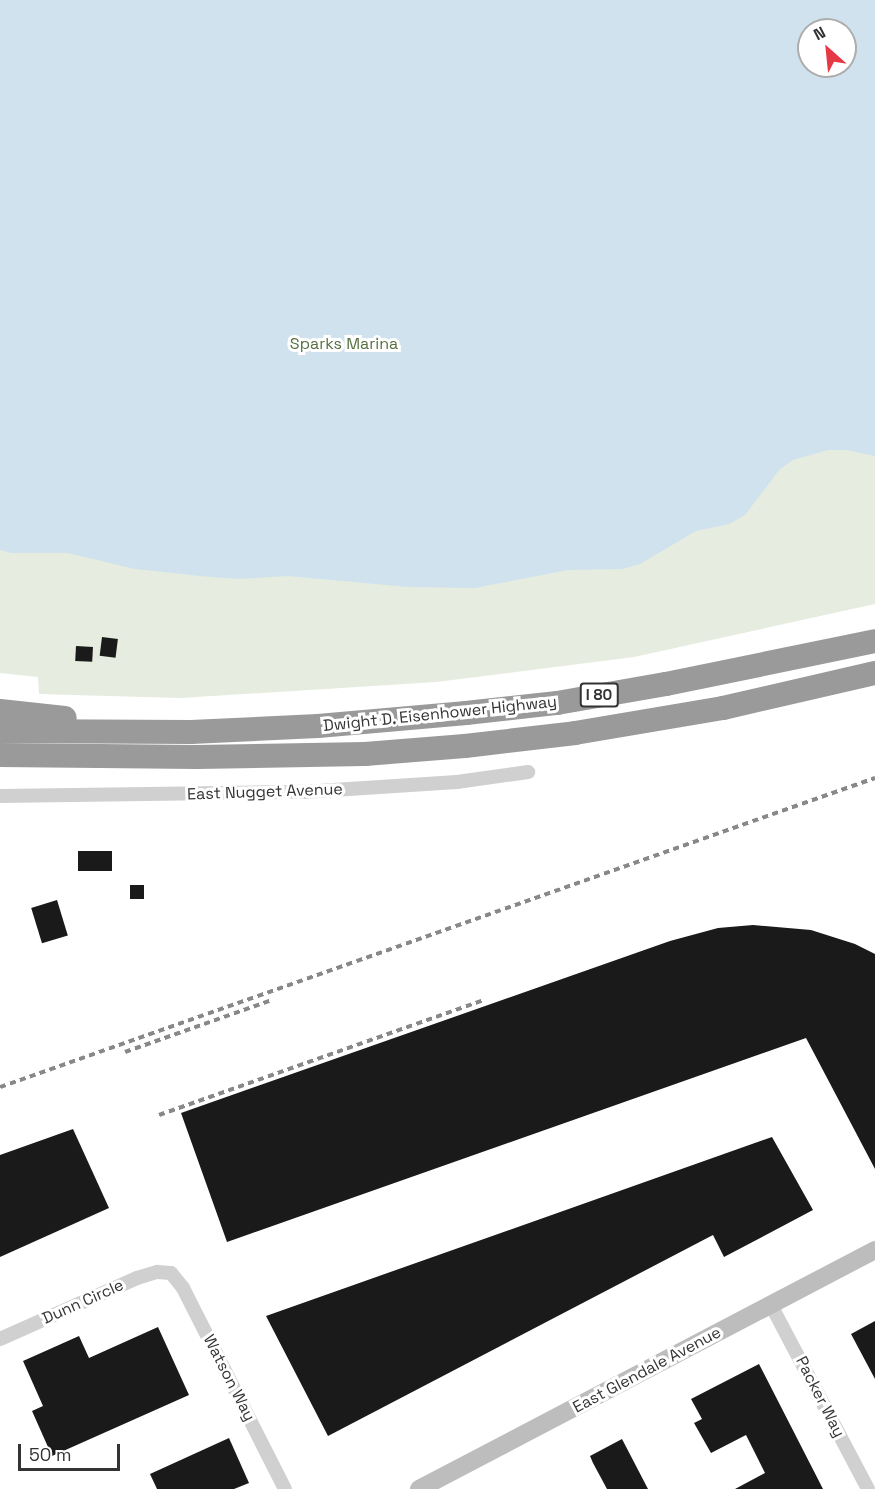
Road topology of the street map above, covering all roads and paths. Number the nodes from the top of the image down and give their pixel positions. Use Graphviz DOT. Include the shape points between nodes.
graph roads {
  1 [pos="875,641"];
  2 [pos="875,673"];
  3 [pos="0,711"];
  4 [pos="318,726"];
  5 [pos="0,731"];
  6 [pos="365,754"];
  7 [pos="0,755"];
  8 [pos="0,768"];
  9 [pos="528,772"];
  10 [pos="0,796"];
  11 [pos="875,1250"];
  12 [pos="167,1272"];
  13 [pos="771,1305"];
  14 [pos="0,1339"];
  15 [pos="285,1489"];
  16 [pos="419,1489"];
  17 [pos="868,1489"];
  1 -- 4 [label="highway, Dwight D. Eisenhower Highway / I 80" via="787,661 557,702"];
  2 -- 6 [label="highway, Dwight D. Eisenhower Highway / I 80" via="723,708 575,733"];
  3 -- 4 [label="highway" via="108,720 268,717"];
  4 -- 5 [label="highway, Dwight D. Eisenhower Highway / I 80" via="191,732"];
  6 -- 7 [label="highway, Dwight D. Eisenhower Highway / I 80" via="196,758"];
  6 -- 8 [label="highway" via="288,765"];
  9 -- 10 [label="street, East Nugget Avenue" via="457,782 303,792"];
  11 -- 13 [label="street, East Glendale Avenue"];
  12 -- 14 [label="street, Dunn Circle" via="137,1278"];
  12 -- 15 [label="street, Watson Way" via="183,1288"];
  13 -- 16 [label="street, East Glendale Avenue"];
  13 -- 17 [label="street, Packer Way"];
}
